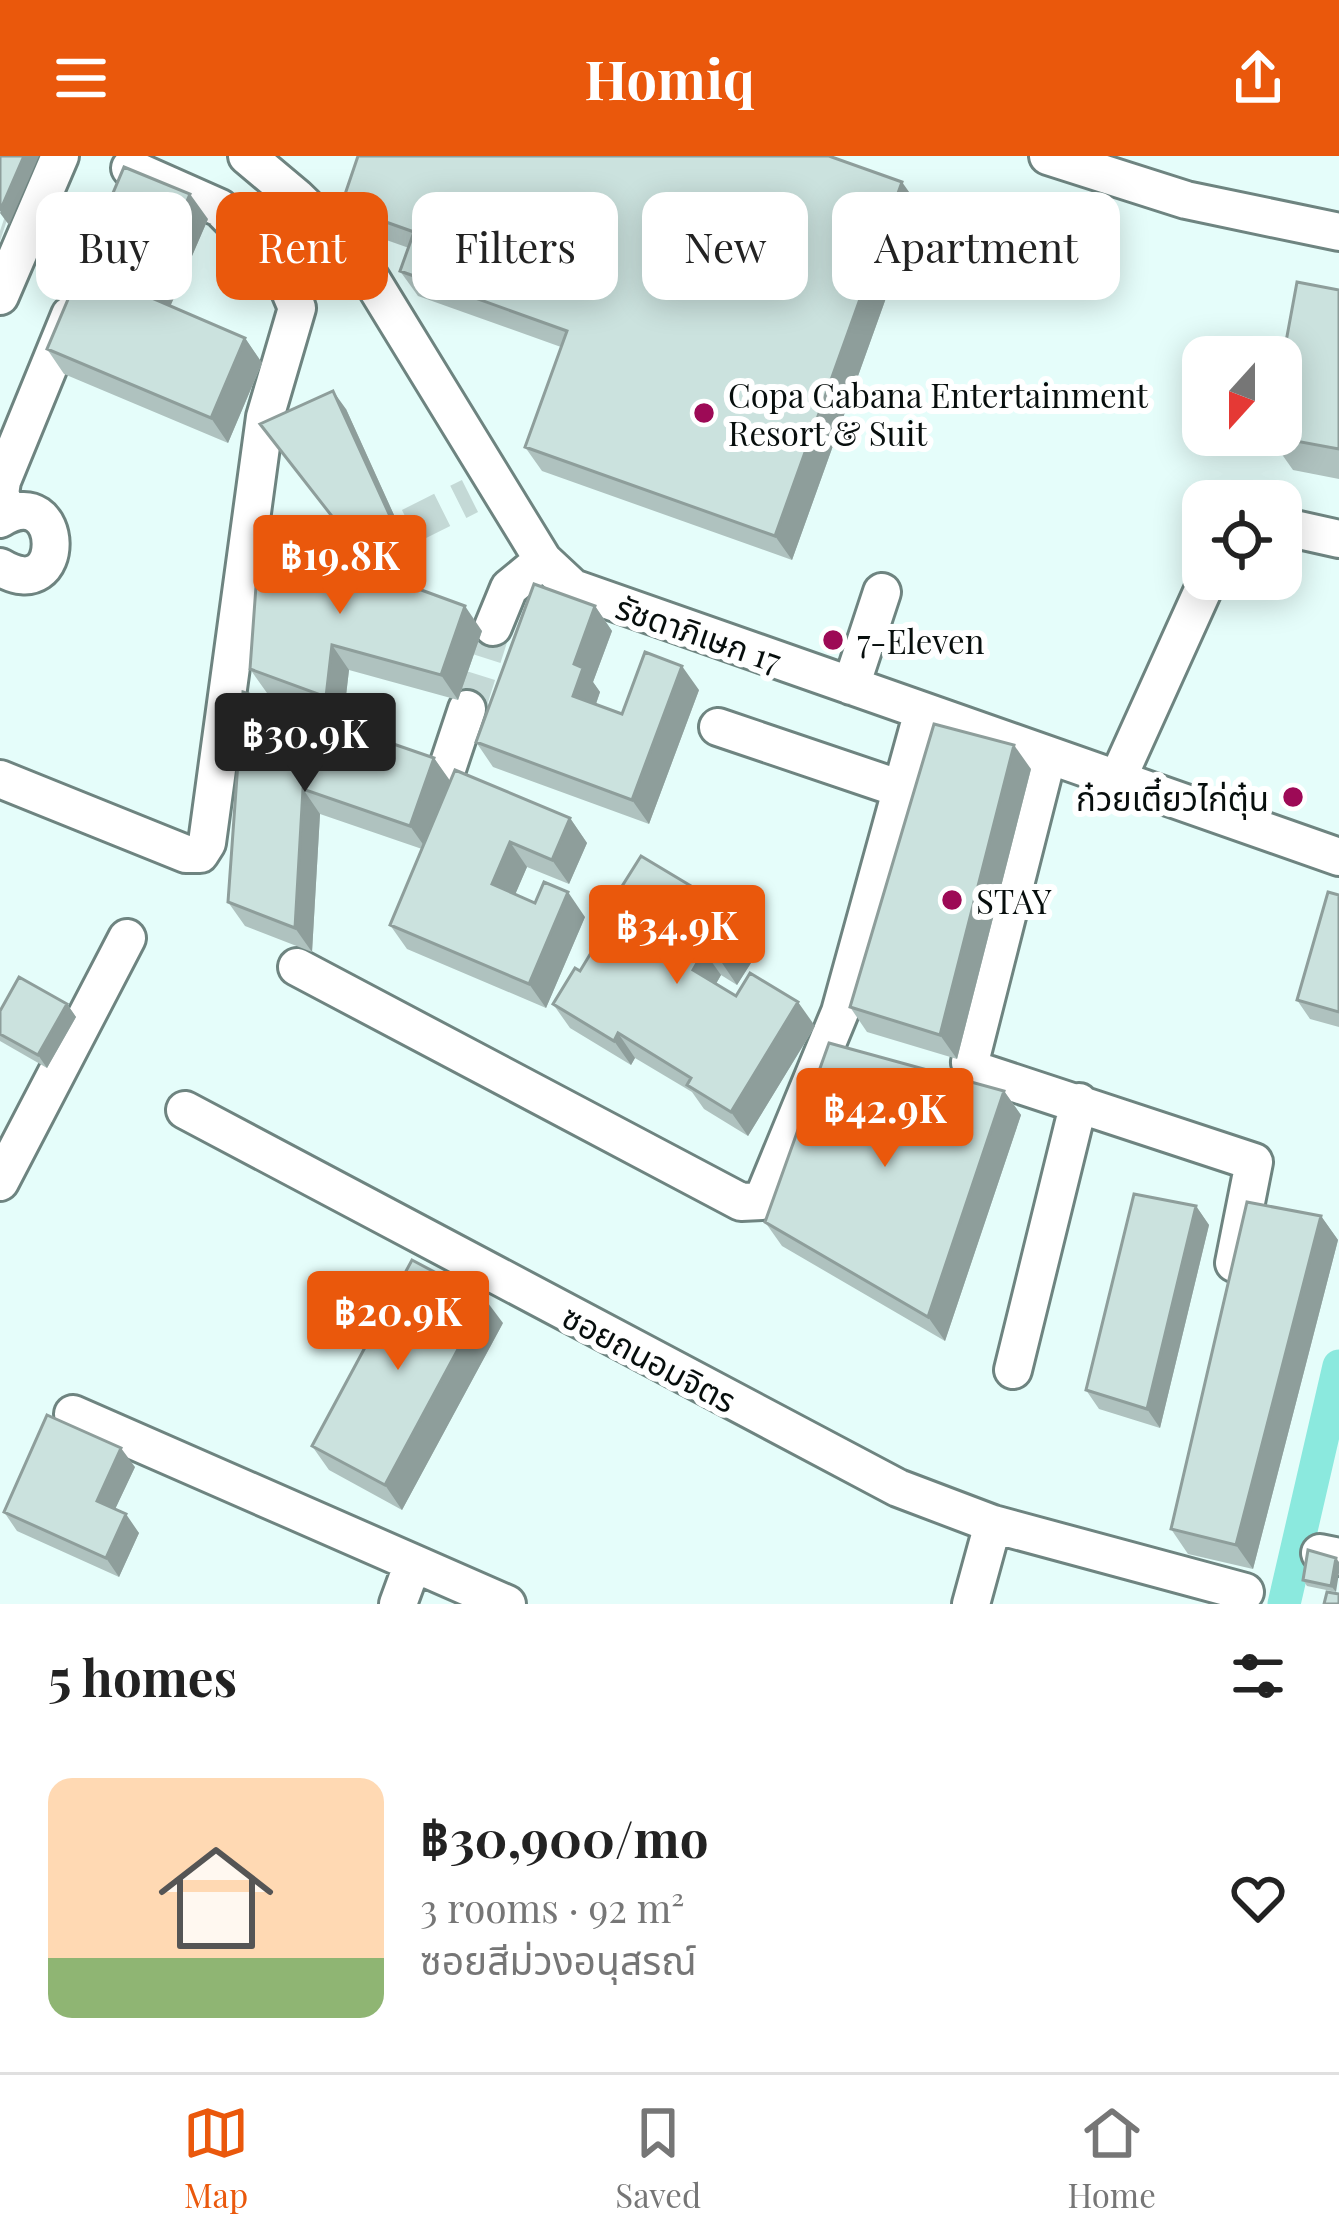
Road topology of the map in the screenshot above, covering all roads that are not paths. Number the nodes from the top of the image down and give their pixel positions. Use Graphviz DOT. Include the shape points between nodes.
graph roads {
  1 [pos="60,156"];
  2 [pos="247,156"];
  3 [pos="1048,156"];
  4 [pos="133,162"];
  5 [pos="120,192"];
  6 [pos="1339,232"];
  7 [pos="13,236"];
  8 [pos="0,296"];
  9 [pos="76,300"];
  10 [pos="4,516"];
  11 [pos="1302,531"];
  12 [pos="1339,539"];
  13 [pos="543,560"];
  14 [pos="0,567"];
  15 [pos="883,592"];
  16 [pos="1198,600"];
  17 [pos="494,628"];
  18 [pos="851,686"];
  19 [pos="466,709"];
  20 [pos="922,711"];
  21 [pos="718,727"];
  22 [pos="1048,754"];
  23 [pos="447,769"];
  24 [pos="0,778"];
  25 [pos="1117,780"];
  26 [pos="902,788"];
  27 [pos="1336,846"];
  28 [pos="127,938"];
  29 [pos="297,967"];
  30 [pos="1079,1102"];
  31 [pos="185,1110"];
  32 [pos="0,1182"];
  33 [pos="1228,1298"];
  34 [pos="1013,1370"];
  35 [pos="73,1414"];
  36 [pos="993,1524"];
  37 [pos="413,1563"];
  38 [pos="1245,1592"];
  39 [pos="398,1604"];
  40 [pos="507,1604"];
  41 [pos="971,1604"];
  1 -- 7 [label="street"];
  2 -- 13 [label="street, รัชดาภิเษก 17" via="357,256 483,489"];
  3 -- 6 [label="street" via="1186,200"];
  4 -- 5 [label="street"];
  4 -- 24 [label="street" via="220,208 280,270 297,308 265,417 206,843 200,854 177,851"];
  7 -- 8 [label="street"];
  9 -- 10 [label="street" via="2,482"];
  10 -- 14 [label="street" via="40,518 52,546 34,572"];
  11 -- 12 [label="street"];
  13 -- 17 [label="street" via="508,588"];
  13 -- 18 [label="street, รัชดาภิเษก 17" via="590,608"];
  15 -- 18 [label="street"];
  16 -- 25 [label="street"];
  18 -- 20 [label="street, รัชดาภิเษก 17"];
  19 -- 23 [label="street"];
  20 -- 22 [label="street, รัชดาภิเษก 17"];
  20 -- 26 [label="street"];
  21 -- 26 [label="street"];
  22 -- 25 [label="street, รัชดาภิเษก 17"];
  22 -- 30 [label="street" via="970,1062"];
  25 -- 27 [label="street, รัชดาภิเษก 17"];
  26 -- 29 [label="street" via="840,1012 762,1201 754,1204"];
  28 -- 32 [label="street"];
  30 -- 33 [label="street" via="1254,1162"];
  30 -- 34 [label="street"];
  31 -- 36 [label="street, ซอยถนอมจิตร" via="898,1488"];
  35 -- 37 [label="street"];
  36 -- 38 [label="street, ซอยถนอมจิตร"];
  36 -- 41 [label="street"];
  37 -- 39 [label="street"];
  37 -- 40 [label="street"];
}
